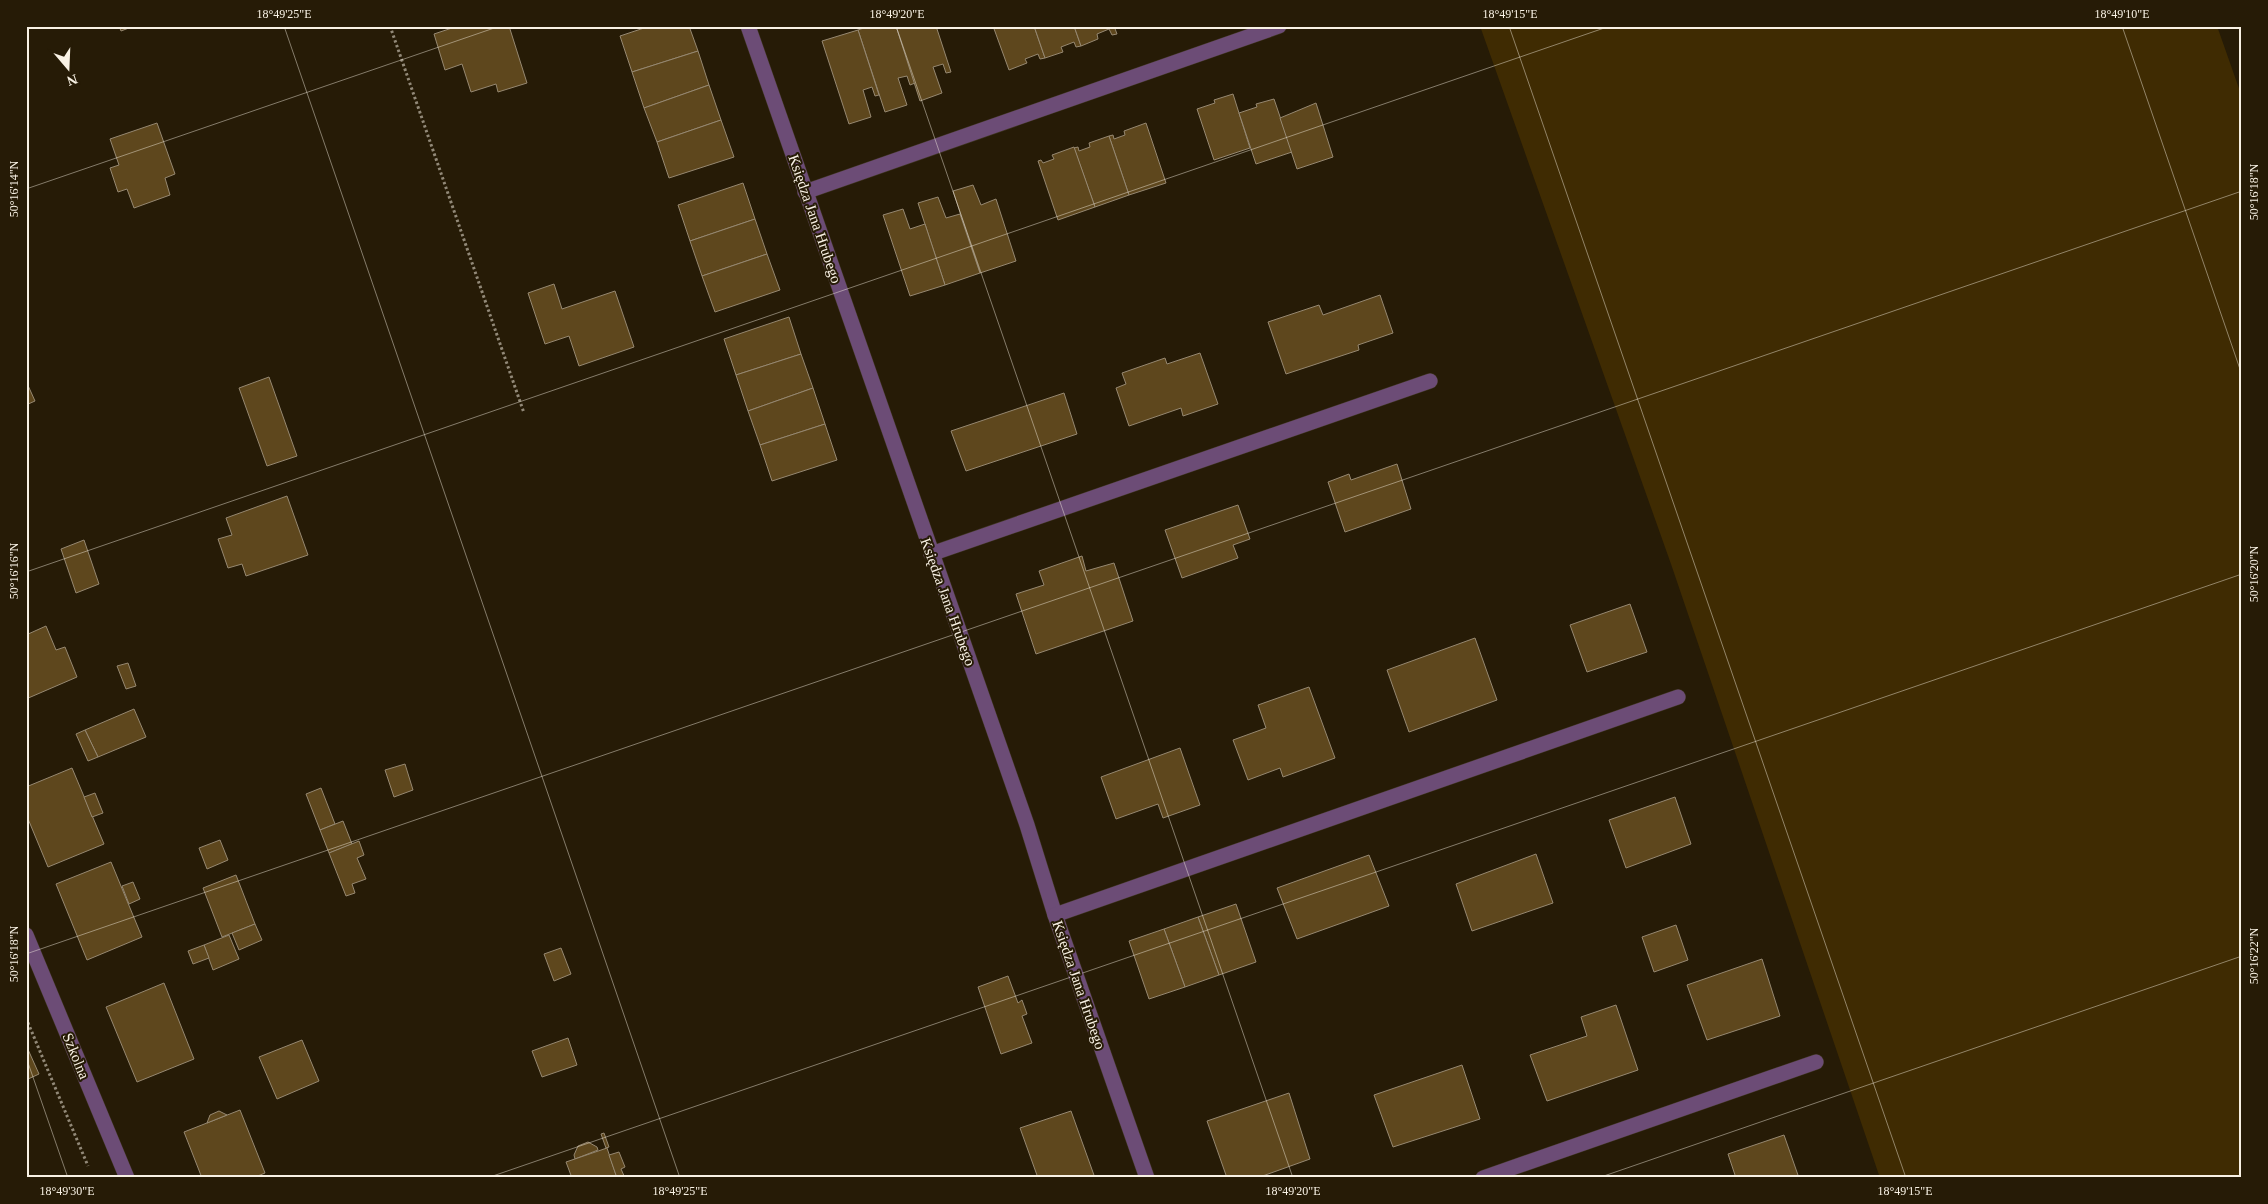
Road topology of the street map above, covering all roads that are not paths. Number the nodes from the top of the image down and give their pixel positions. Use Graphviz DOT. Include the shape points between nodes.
graph roads {
  1 [pos="748,26"];
  2 [pos="1279,26"];
  3 [pos="805,192"];
  4 [pos="1430,381"];
  5 [pos="931,554"];
  6 [pos="1678,697"];
  7 [pos="1055,915"];
  8 [pos="26,935"];
  9 [pos="1816,1062"];
  10 [pos="127,1178"];
  11 [pos="1147,1178"];
  12 [pos="1483,1178"];
  1 -- 3 [label="street, Księdza Jana Hrubego"];
  2 -- 3 [label="street"];
  3 -- 5 [label="street, Księdza Jana Hrubego"];
  4 -- 5 [label="street"];
  5 -- 7 [label="street, Księdza Jana Hrubego" via="1027,825"];
  6 -- 7 [label="street"];
  7 -- 11 [label="street, Księdza Jana Hrubego"];
  8 -- 10 [label="street, Szkolna"];
  9 -- 12 [label="street"];
}
